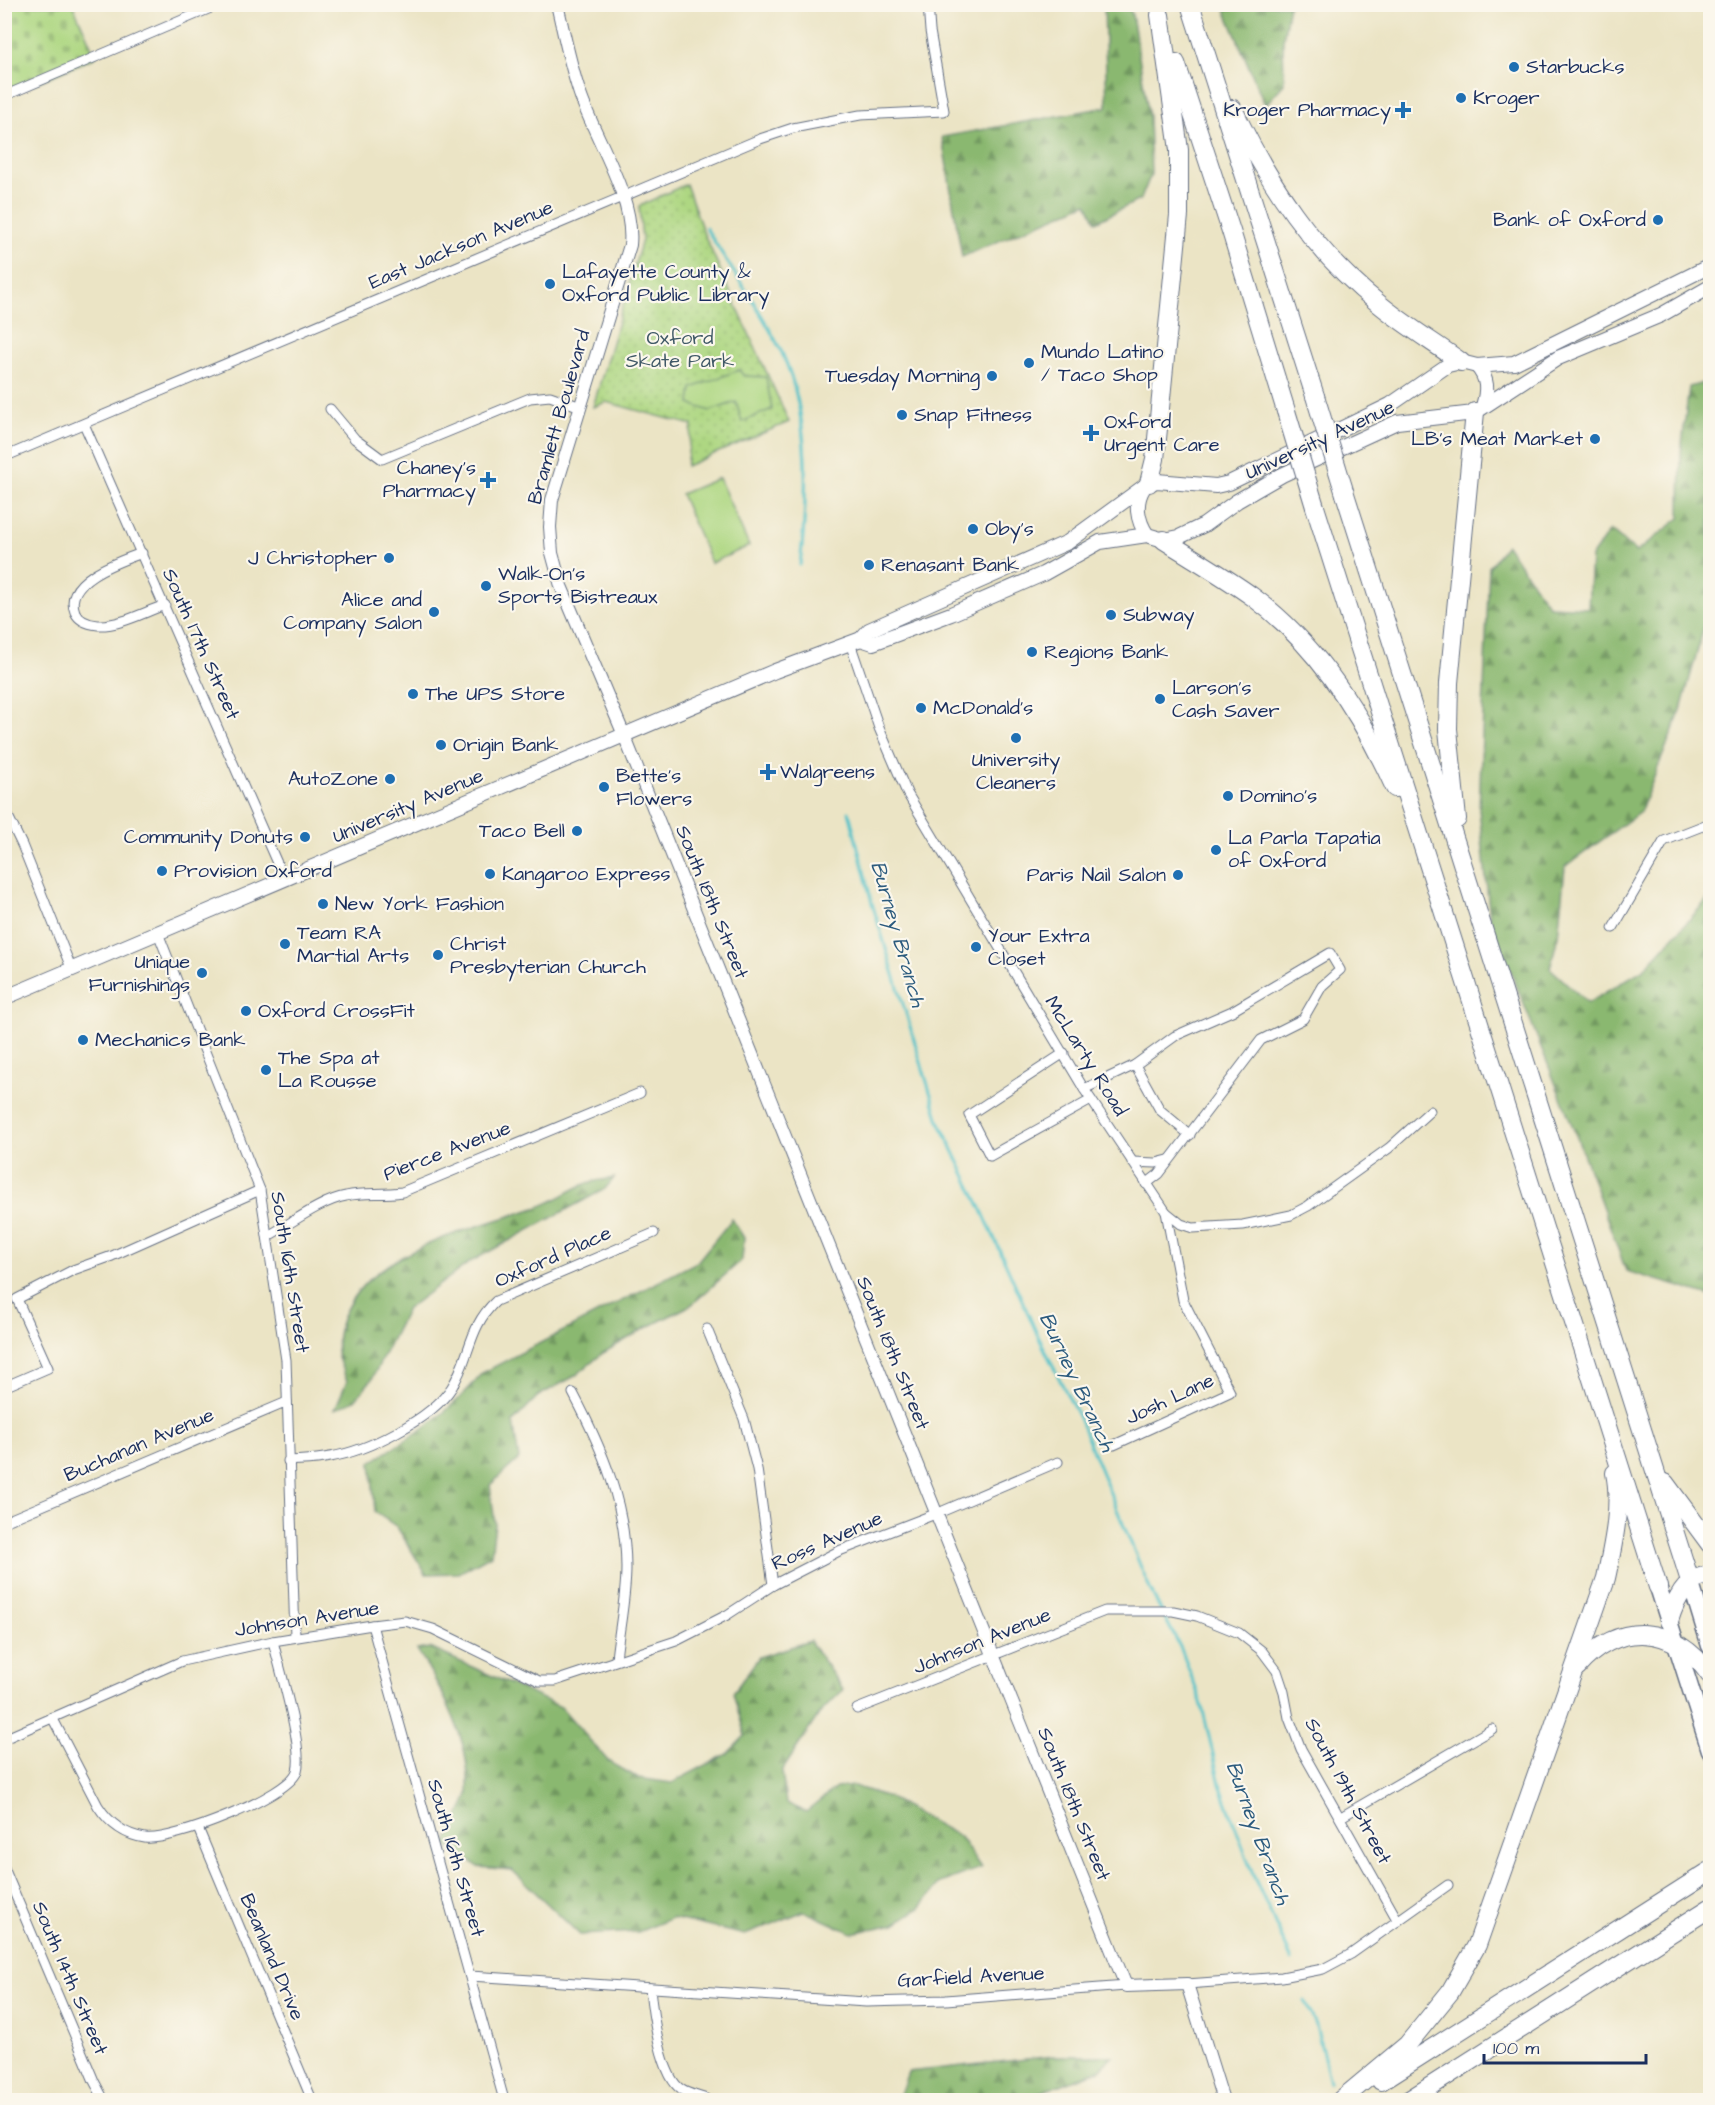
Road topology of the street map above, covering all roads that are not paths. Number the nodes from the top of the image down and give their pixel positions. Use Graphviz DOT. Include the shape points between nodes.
graph roads {
  1 [pos="220,4"];
  2 [pos="557,4"];
  3 [pos="928,4"];
  4 [pos="1190,4"];
  5 [pos="1159,10"];
  6 [pos="1205,51"];
  7 [pos="4,96"];
  8 [pos="622,197"];
  9 [pos="1710,266"];
  10 [pos="1710,287"];
  11 [pos="1469,364"];
  12 [pos="581,407"];
  13 [pos="330,409"];
  14 [pos="1479,409"];
  15 [pos="84,424"];
  16 [pos="4,457"];
  17 [pos="1147,485"];
  18 [pos="1155,538"];
  19 [pos="142,553"];
  20 [pos="165,605"];
  21 [pos="855,641"];
  22 [pos="624,735"];
  23 [pos="4,808"];
  24 [pos="1710,823"];
  25 [pos="1418,831"];
  26 [pos="284,879"];
  27 [pos="1473,894"];
  28 [pos="1613,928"];
  29 [pos="158,933"];
  30 [pos="72,970"];
  31 [pos="4,998"];
  32 [pos="1064,1053"];
  33 [pos="1135,1065"];
  34 [pos="1084,1089"];
  35 [pos="640,1093"];
  36 [pos="1091,1100"];
  37 [pos="1430,1111"];
  38 [pos="1190,1135"];
  39 [pos="1168,1160"];
  40 [pos="1131,1162"];
  41 [pos="1146,1184"];
  42 [pos="260,1191"];
  43 [pos="1166,1212"];
  44 [pos="654,1233"];
  45 [pos="268,1236"];
  46 [pos="707,1329"];
  47 [pos="4,1387"];
  48 [pos="573,1392"];
  49 [pos="287,1402"];
  50 [pos="1601,1409"];
  51 [pos="1114,1445"];
  52 [pos="1651,1460"];
  53 [pos="288,1461"];
  54 [pos="1058,1462"];
  55 [pos="937,1514"];
  56 [pos="4,1522"];
  57 [pos="1710,1544"];
  58 [pos="1710,1575"];
  59 [pos="1691,1584"];
  60 [pos="773,1585"];
  61 [pos="1658,1587"];
  62 [pos="1121,1609"];
  63 [pos="1669,1621"];
  64 [pos="372,1625"];
  65 [pos="295,1636"];
  66 [pos="273,1641"];
  67 [pos="1676,1642"];
  68 [pos="1710,1646"];
  69 [pos="994,1657"];
  70 [pos="616,1659"];
  71 [pos="1572,1672"];
  72 [pos="1710,1675"];
  73 [pos="857,1709"];
  74 [pos="52,1717"];
  75 [pos="1492,1729"];
  76 [pos="4,1739"];
  77 [pos="1710,1750"];
  78 [pos="1341,1817"];
  79 [pos="198,1828"];
  80 [pos="4,1868"];
  81 [pos="1710,1871"];
  82 [pos="1448,1885"];
  83 [pos="1710,1908"];
  84 [pos="1398,1921"];
  85 [pos="470,1976"];
  86 [pos="1187,1984"];
  87 [pos="1126,1986"];
  88 [pos="650,1988"];
  89 [pos="105,2100"];
  90 [pos="312,2100"];
  91 [pos="504,2100"];
  92 [pos="708,2100"];
  93 [pos="1223,2100"];
  94 [pos="1341,2100"];
  95 [pos="1350,2100"];
  96 [pos="1409,2100"];
  1 -- 7 [label="street"];
  2 -- 8 [label="street, Bramlett Boulevard" via="580,94"];
  3 -- 8 [label="street, East Jackson Avenue" via="944,111 860,115 793,128 718,155"];
  4 -- 6 [label="highway"];
  5 -- 17 [label="highway" via="1179,150 1179,216 1155,459"];
  5 -- 25 [label="highway, bridge"];
  6 -- 11 [label="highway" via="1275,189 1302,226 1378,304"];
  6 -- 27 [label="highway, bridge"];
  8 -- 12 [label="street, Bramlett Boulevard" via="631,231 630,245"];
  8 -- 15 [label="street, East Jackson Avenue"];
  9 -- 11 [label="main road, University Avenue" via="1534,355 1514,363"];
  10 -- 14 [label="main road, University Avenue" via="1661,315 1558,358"];
  11 -- 14 [label="main road" via="1484,375 1487,386"];
  11 -- 17 [label="main road, University Avenue" via="1448,365 1390,405 1229,483 1216,486 1156,481"];
  12 -- 13 [label="street" via="550,396 530,398 382,459 355,439"];
  12 -- 22 [label="street, Bramlett Boulevard" via="552,500 552,553 561,586"];
  14 -- 18 [label="main road, University Avenue" via="1464,416 1397,422 1282,475 1195,530 1179,537"];
  14 -- 27 [label="highway" via="1449,682 1448,729 1456,814"];
  15 -- 16 [label="street, East Jackson Avenue"];
  15 -- 19 [label="street, South 17th Street"];
  17 -- 18 [label="main road" via="1137,501 1138,516"];
  17 -- 21 [label="main road, University Avenue" via="1068,542 869,630"];
  18 -- 21 [label="main road, University Avenue" via="1100,542 1043,574 951,614 873,643"];
  18 -- 25 [label="highway" via="1210,567 1255,598 1312,653 1357,715"];
  19 -- 20 [label="street, South 17th Street"];
  19 -- 20 [label="street" via="89,577 75,594 73,605 77,615 83,622 99,625"];
  20 -- 26 [label="street, South 17th Street"];
  21 -- 22 [label="main road, University Avenue"];
  21 -- 32 [label="street, McLarty Road" via="879,728 907,792"];
  22 -- 26 [label="main road, University Avenue"];
  22 -- 55 [label="street, South 18th Street"];
  23 -- 30 [label="street"];
  24 -- 28 [label="street" via="1664,841"];
  25 -- 50 [label="highway"];
  26 -- 29 [label="main road, University Avenue"];
  27 -- 52 [label="highway"];
  29 -- 30 [label="main road, University Avenue"];
  29 -- 42 [label="street, South 16th Street"];
  30 -- 31 [label="main road, University Avenue"];
  32 -- 34 [label="street, McLarty Road"];
  32 -- 36 [label="street" via="969,1114 990,1156"];
  33 -- 34 [label="street"];
  33 -- 38 [label="street" via="1160,1110"];
  33 -- 38 [label="street" via="1175,1036 1232,1011 1330,953 1340,970 1322,986 1303,1019 1261,1040"];
  34 -- 36 [label="street, McLarty Road"];
  35 -- 45 [label="street, Pierce Avenue" via="402,1192 346,1196"];
  36 -- 40 [label="street, McLarty Road"];
  37 -- 43 [label="street, McLarty Road" via="1389,1149 1291,1215 1244,1225 1193,1228"];
  38 -- 39 [label="street"];
  39 -- 40 [label="street"];
  39 -- 41 [label="street"];
  40 -- 41 [label="street, McLarty Road"];
  41 -- 43 [label="street, McLarty Road"];
  42 -- 45 [label="street, South 16th Street"];
  42 -- 47 [label="street" via="73,1270 17,1299 48,1368"];
  43 -- 51 [label="street, Josh Lane" via="1183,1300 1230,1392"];
  44 -- 53 [label="street, Oxford Place" via="496,1301 475,1326 452,1387 426,1414 364,1447 332,1457"];
  45 -- 49 [label="street, South 16th Street" via="286,1360"];
  46 -- 60 [label="street" via="742,1415 757,1469"];
  48 -- 70 [label="street" via="613,1479 622,1528 626,1568"];
  49 -- 53 [label="street, South 16th Street"];
  49 -- 56 [label="street, Buchanan Avenue"];
  50 -- 61 [label="highway"];
  50 -- 71 [label="highway" via="1616,1477 1612,1548 1606,1578"];
  52 -- 57 [label="highway" via="1678,1504"];
  52 -- 59 [label="highway"];
  53 -- 65 [label="street, South 16th Street"];
  54 -- 55 [label="street, Ross Avenue"];
  55 -- 60 [label="street, Ross Avenue" via="839,1551"];
  55 -- 69 [label="street, South 18th Street"];
  58 -- 59 [label="highway"];
  59 -- 63 [label="highway" via="1676,1598"];
  59 -- 68 [label="highway"];
  60 -- 70 [label="street, Ross Avenue" via="676,1641"];
  61 -- 63 [label="highway"];
  62 -- 69 [label="street, Johnson Avenue" via="1105,1611"];
  62 -- 78 [label="street, South 19th Street" via="1197,1616 1239,1633 1262,1651 1277,1671 1288,1718 1301,1749"];
  63 -- 67 [label="highway"];
  64 -- 65 [label="street, Johnson Avenue"];
  64 -- 70 [label="street, Johnson Avenue" via="405,1621 433,1629 539,1681 555,1681"];
  64 -- 85 [label="street, South 16th Street"];
  65 -- 66 [label="street, Johnson Avenue"];
  66 -- 74 [label="street, Johnson Avenue" via="172,1664"];
  66 -- 79 [label="street" via="295,1738 297,1773 277,1792"];
  67 -- 71 [label="highway" via="1641,1633 1620,1635 1590,1653"];
  67 -- 72 [label="highway" via="1695,1654"];
  67 -- 77 [label="highway"];
  69 -- 73 [label="street, Johnson Avenue"];
  69 -- 87 [label="street, South 18th Street"];
  71 -- 94 [label="highway" via="1488,1919 1465,1968 1407,2045"];
  74 -- 76 [label="street, Johnson Avenue"];
  74 -- 79 [label="street" via="101,1811 125,1833 148,1838"];
  75 -- 78 [label="street"];
  78 -- 84 [label="street, South 19th Street"];
  79 -- 90 [label="street, Beanland Drive"];
  80 -- 89 [label="street, South 14th Street"];
  81 -- 95 [label="highway"];
  82 -- 84 [label="street, Garfield Avenue"];
  83 -- 96 [label="highway"];
  84 -- 86 [label="street, Garfield Avenue" via="1323,1969 1292,1976"];
  85 -- 88 [label="street, Garfield Avenue"];
  85 -- 91 [label="street, South 16th Street"];
  86 -- 87 [label="street, Garfield Avenue"];
  86 -- 93 [label="street"];
  87 -- 88 [label="street, Garfield Avenue" via="866,2002"];
  88 -- 92 [label="street" via="658,2043 674,2081 681,2090"];
}
